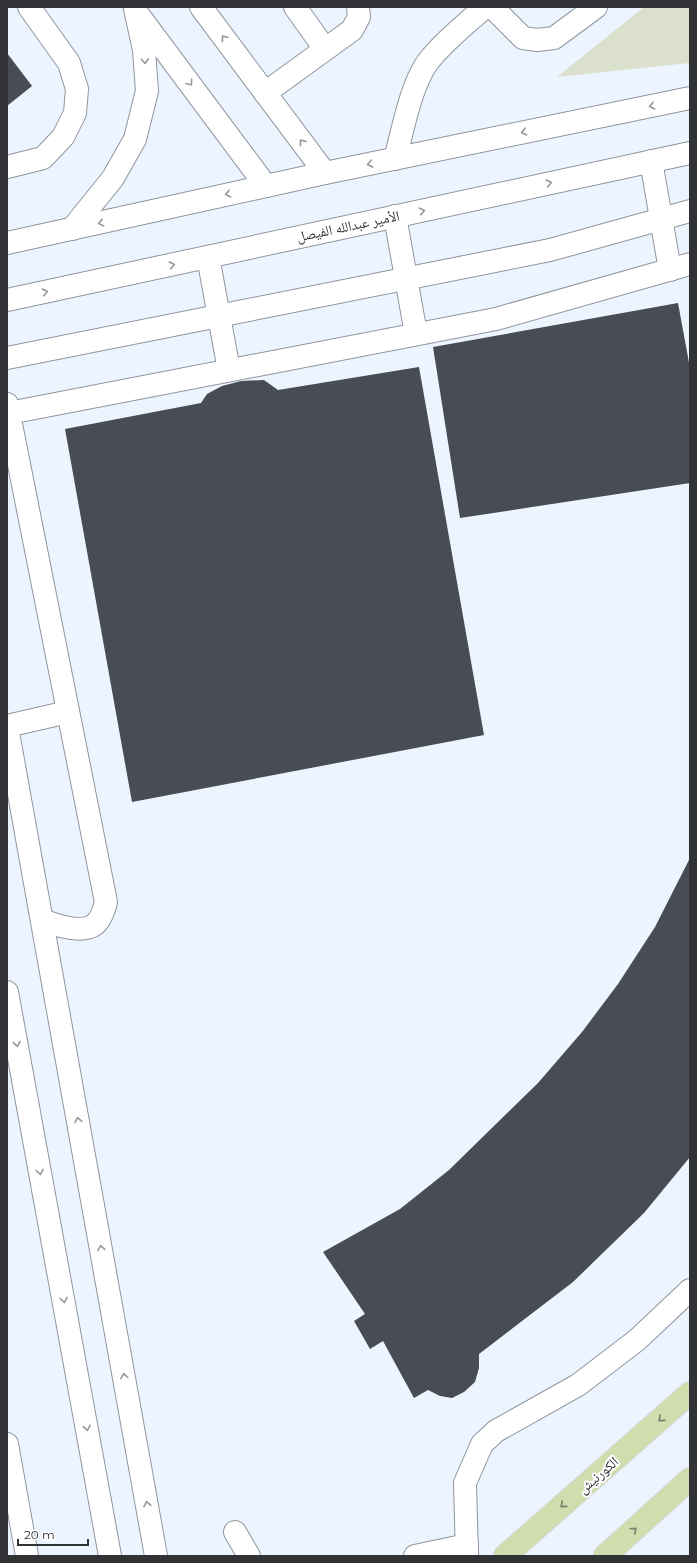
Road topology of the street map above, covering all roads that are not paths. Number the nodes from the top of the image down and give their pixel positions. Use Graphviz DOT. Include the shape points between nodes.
graph roads {
  1 [pos="29,7"];
  2 [pos="201,7"];
  3 [pos="294,7"];
  4 [pos="358,7"];
  5 [pos="484,7"];
  6 [pos="492,7"];
  7 [pos="596,7"];
  8 [pos="134,8"];
  9 [pos="325,50"];
  10 [pos="266,93"];
  11 [pos="690,98"];
  12 [pos="690,153"];
  13 [pos="395,159"];
  14 [pos="651,161"];
  15 [pos="7,167"];
  16 [pos="325,173"];
  17 [pos="266,186"];
  18 [pos="690,211"];
  19 [pos="396,216"];
  20 [pos="661,219"];
  21 [pos="72,229"];
  22 [pos="7,243"];
  23 [pos="208,257"];
  24 [pos="680,267"];
  25 [pos="406,279"];
  26 [pos="7,300"];
  27 [pos="219,316"];
  28 [pos="416,334"];
  29 [pos="7,358"];
  30 [pos="229,370"];
  31 [pos="8,409"];
  32 [pos="68,712"];
  33 [pos="7,726"];
  34 [pos="42,920"];
  35 [pos="7,992"];
  36 [pos="690,1290"];
  37 [pos="690,1393"];
  38 [pos="7,1444"];
  39 [pos="690,1479"];
  40 [pos="234,1532"];
  41 [pos="467,1550"];
  42 [pos="27,1556"];
  43 [pos="110,1556"];
  44 [pos="156,1556"];
  45 [pos="249,1556"];
  46 [pos="415,1556"];
  47 [pos="505,1556"];
  48 [pos="605,1556"];
  1 -- 15 [label="street" via="69,63 77,89 75,113 63,137 43,158"];
  10 -- 2 [label="street, one-way"];
  3 -- 9 [label="street"];
  4 -- 9 [label="street" via="359,17 352,30"];
  5 -- 13 [label="street" via="427,63 415,85"];
  6 -- 7 [label="street" via="523,38 537,40 554,38"];
  8 -- 17 [label="street, one-way"];
  8 -- 21 [label="street, one-way" via="144,50 147,91 135,139 113,178"];
  9 -- 10 [label="street"];
  16 -- 10 [label="street, one-way"];
  11 -- 13 [label="street, one-way"];
  12 -- 14 [label="street, الأمير عبدالله الفيصل"];
  13 -- 16 [label="street, one-way"];
  19 -- 14 [label="street, الأمير عبدالله الفيصل, one-way"];
  14 -- 20 [label="street"];
  16 -- 17 [label="street"];
  17 -- 21 [label="street, one-way"];
  18 -- 20 [label="street"];
  19 -- 23 [label="street, الأمير عبدالله الفيصل"];
  19 -- 25 [label="street"];
  20 -- 24 [label="street"];
  20 -- 25 [label="street" via="550,250"];
  21 -- 22 [label="street"];
  26 -- 23 [label="street, الأمير عبدالله الفيصل, one-way"];
  23 -- 27 [label="street"];
  24 -- 28 [label="street" via="496,319"];
  25 -- 27 [label="street"];
  25 -- 28 [label="street"];
  27 -- 29 [label="street"];
  27 -- 30 [label="street"];
  28 -- 30 [label="street"];
  30 -- 31 [label="street"];
  31 -- 32 [label="street"];
  32 -- 33 [label="street"];
  32 -- 34 [label="street" via="106,902 102,915 95,925 86,928 74,929"];
  33 -- 34 [label="street"];
  44 -- 34 [label="street, one-way"];
  35 -- 43 [label="street, one-way"];
  36 -- 41 [label="street" via="637,1340 578,1386 496,1431 482,1444 465,1483"];
  37 -- 47 [label="main road, الكورنيش, one-way"];
  38 -- 42 [label="street"];
  48 -- 39 [label="main road, one-way"];
  40 -- 45 [label="street"];
  41 -- 46 [label="street"];
}
